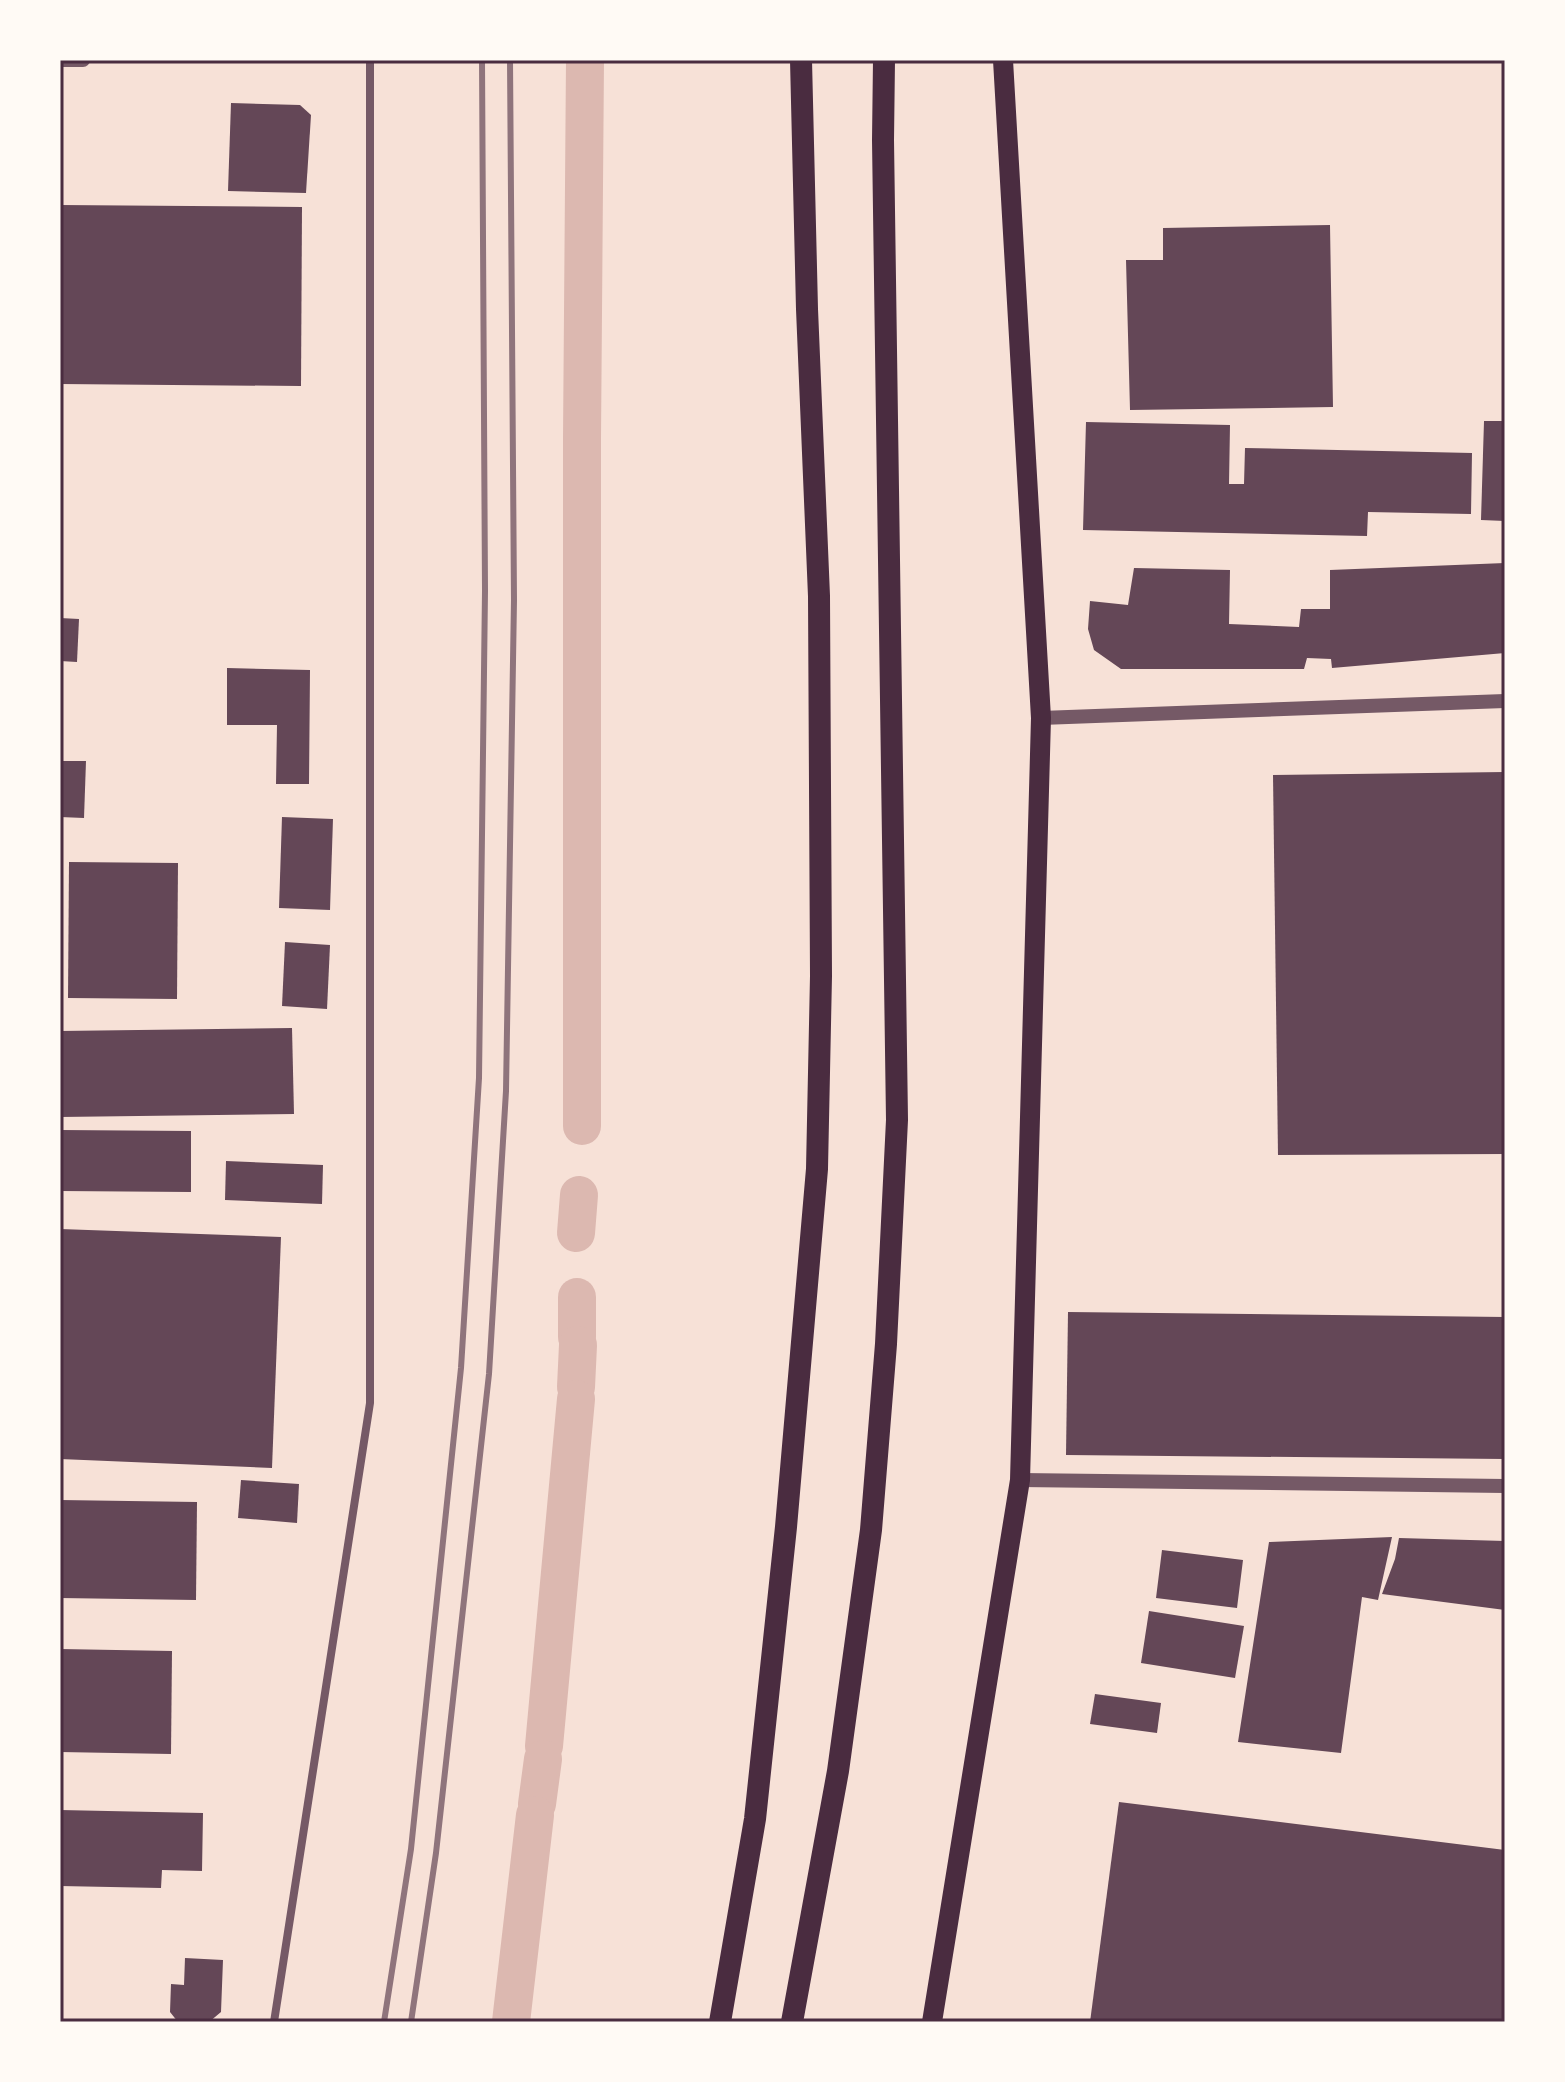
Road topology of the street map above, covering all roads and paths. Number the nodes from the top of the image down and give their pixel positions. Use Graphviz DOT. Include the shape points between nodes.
graph roads {
  1 [pos="60,60"];
  2 [pos="83,60"];
  3 [pos="370,60"];
  4 [pos="801,60"];
  5 [pos="884,60"];
  6 [pos="1003,60"];
  7 [pos="1505,701"];
  8 [pos="1041,718"];
  9 [pos="1020,1480"];
  10 [pos="1505,1486"];
  11 [pos="274,2022"];
  12 [pos="720,2022"];
  13 [pos="792,2022"];
  14 [pos="932,2022"];
  1 -- 2 [label="street"];
  3 -- 11 [label="street" via="370,1403"];
  4 -- 12 [label="highway" via="819,596 817,1169 755,1819"];
  5 -- 13 [label="highway" via="897,1135 871,1530 838,1771"];
  6 -- 8 [label="main road"];
  7 -- 8 [label="street"];
  8 -- 9 [label="main road"];
  9 -- 10 [label="street"];
  9 -- 14 [label="main road"];
}
